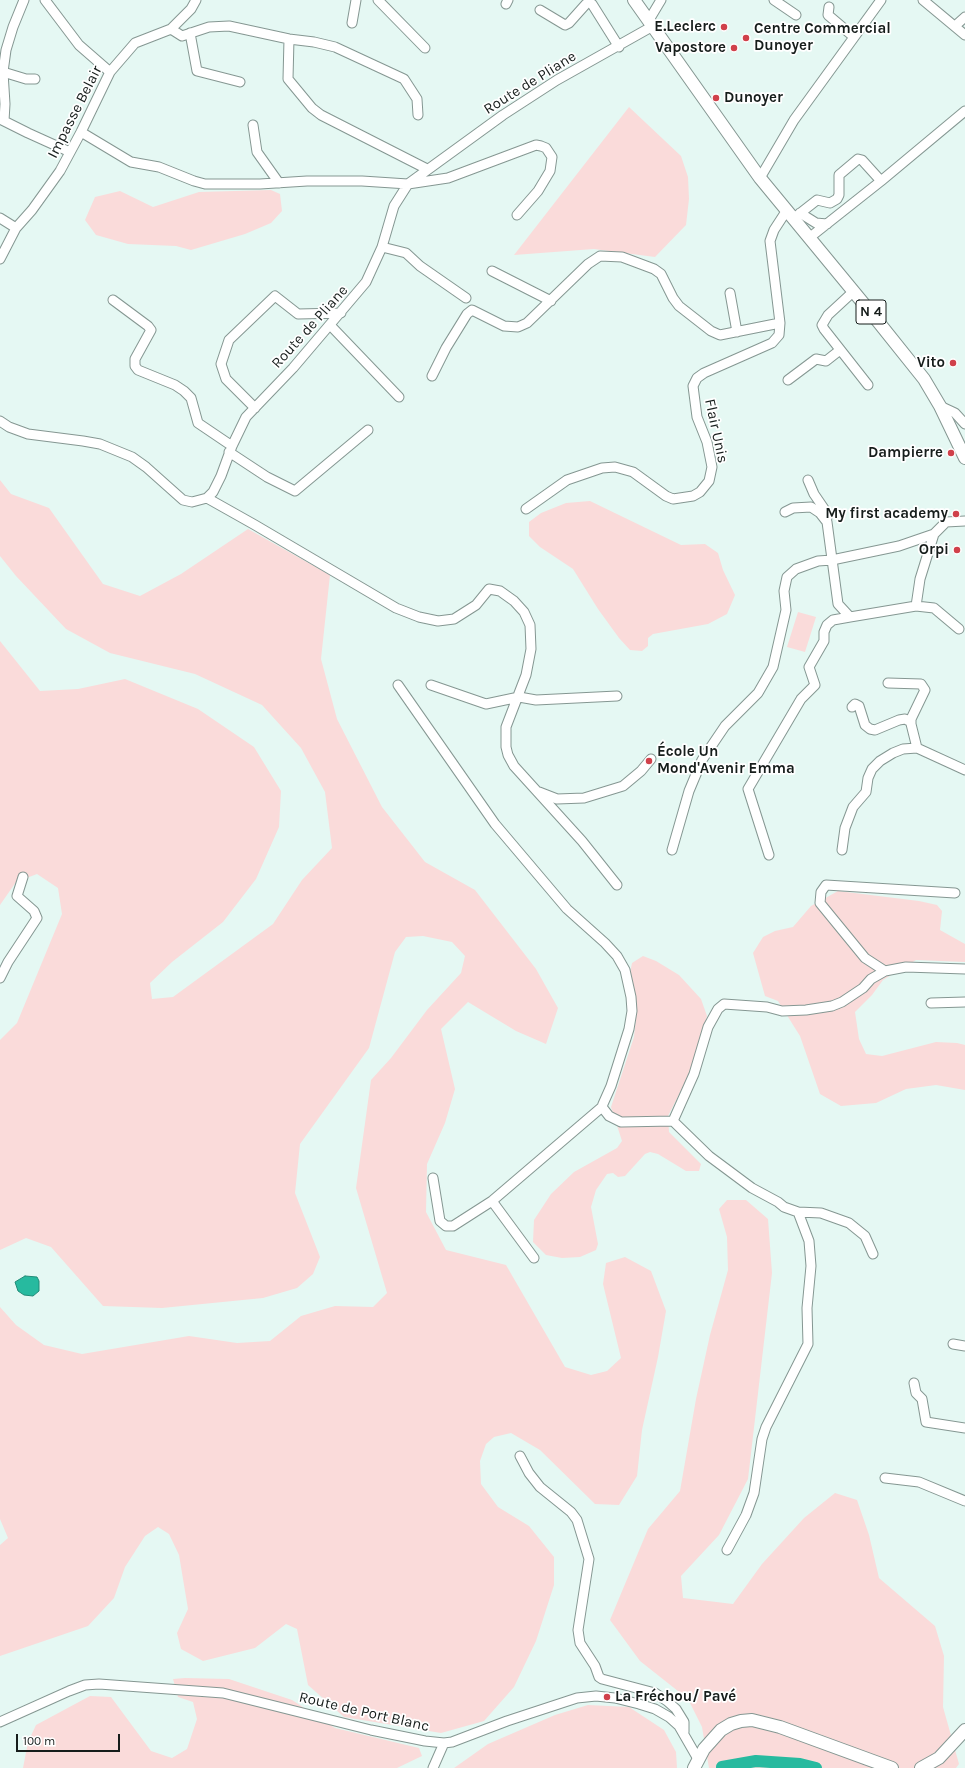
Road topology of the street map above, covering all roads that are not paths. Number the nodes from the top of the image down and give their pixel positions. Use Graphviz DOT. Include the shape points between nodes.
graph roads {
  1 [pos="24,0"];
  2 [pos="45,0"];
  3 [pos="196,0"];
  4 [pos="356,0"];
  5 [pos="378,0"];
  6 [pos="634,0"];
  7 [pos="661,0"];
  8 [pos="774,0"];
  9 [pos="881,0"];
  10 [pos="923,0"];
  11 [pos="829,7"];
  12 [pos="540,10"];
  13 [pos="796,15"];
  14 [pos="965,17"];
  15 [pos="352,23"];
  16 [pos="651,23"];
  17 [pos="954,26"];
  18 [pos="171,29"];
  19 [pos="190,33"];
  20 [pos="965,35"];
  21 [pos="854,37"];
  22 [pos="290,40"];
  23 [pos="619,47"];
  24 [pos="424,48"];
  25 [pos="2,72"];
  26 [pos="110,72"];
  27 [pos="35,79"];
  28 [pos="240,82"];
  29 [pos="965,112"];
  30 [pos="418,115"];
  31 [pos="2,120"];
  32 [pos="253,125"];
  33 [pos="81,132"];
  34 [pos="70,152"];
  35 [pos="427,169"];
  36 [pos="760,178"];
  37 [pos="881,181"];
  38 [pos="279,183"];
  39 [pos="408,184"];
  40 [pos="793,214"];
  41 [pos="517,215"];
  42 [pos="0,218"];
  43 [pos="827,224"];
  44 [pos="16,228"];
  45 [pos="809,238"];
  46 [pos="382,247"];
  47 [pos="0,259"];
  48 [pos="492,271"];
  49 [pos="854,291"];
  50 [pos="730,293"];
  51 [pos="466,298"];
  52 [pos="113,300"];
  53 [pos="551,301"];
  54 [pos="341,313"];
  55 [pos="780,323"];
  56 [pos="330,325"];
  57 [pos="737,332"];
  58 [pos="840,350"];
  59 [pos="432,376"];
  60 [pos="788,380"];
  61 [pos="868,385"];
  62 [pos="399,397"];
  63 [pos="940,406"];
  64 [pos="255,408"];
  65 [pos="0,421"];
  66 [pos="965,424"];
  67 [pos="368,430"];
  68 [pos="231,449"];
  69 [pos="965,458"];
  70 [pos="808,480"];
  71 [pos="207,498"];
  72 [pos="526,508"];
  73 [pos="785,512"];
  74 [pos="965,521"];
  75 [pos="827,522"];
  76 [pos="934,534"];
  77 [pos="832,560"];
  78 [pos="916,606"];
  79 [pos="850,617"];
  80 [pos="959,628"];
  81 [pos="888,682"];
  82 [pos="398,685"];
  83 [pos="431,685"];
  84 [pos="617,696"];
  85 [pos="519,697"];
  86 [pos="852,707"];
  87 [pos="911,722"];
  88 [pos="917,748"];
  89 [pos="651,759"];
  90 [pos="965,770"];
  91 [pos="538,792"];
  92 [pos="672,850"];
  93 [pos="842,850"];
  94 [pos="769,855"];
  95 [pos="23,877"];
  96 [pos="616,885"];
  97 [pos="955,893"];
  98 [pos="965,969"];
  99 [pos="885,971"];
  100 [pos="0,978"];
  101 [pos="965,1002"];
  102 [pos="931,1003"];
  103 [pos="602,1107"];
  104 [pos="673,1121"];
  105 [pos="433,1178"];
  106 [pos="492,1201"];
  107 [pos="798,1212"];
  108 [pos="873,1254"];
  109 [pos="534,1258"];
  110 [pos="954,1344"];
  111 [pos="965,1346"];
  112 [pos="914,1383"];
  113 [pos="965,1428"];
  114 [pos="520,1456"];
  115 [pos="885,1478"];
  116 [pos="965,1501"];
  117 [pos="727,1550"];
  118 [pos="0,1722"];
  119 [pos="965,1730"];
  120 [pos="684,1734"];
  121 [pos="444,1743"];
  122 [pos="696,1764"];
  123 [pos="433,1768"];
  124 [pos="892,1768"];
  125 [pos="921,1768"];
  1 -- 25 [label="street" via="8,44"];
  2 -- 26 [label="street" via="79,45"];
  3 -- 18 [label="street, Impasse Belair" via="191,9"];
  4 -- 15 [label="street"];
  5 -- 24 [label="street"];
  6 -- 16 [label="main road, N 4"];
  7 -- 16 [label="street"];
  8 -- 13 [label="street"];
  9 -- 21 [label="street"];
  10 -- 17 [label="street"];
  11 -- 21 [label="street" via="828,15"];
  12 -- 23 [label="street" via="565,25 589,2 596,8"];
  14 -- 17 [label="street"];
  16 -- 23 [label="street, Route de Pliane"];
  16 -- 36 [label="main road, N 4"];
  17 -- 20 [label="street"];
  18 -- 19 [label="street" via="182,36"];
  18 -- 26 [label="street, Impasse Belair" via="135,44"];
  19 -- 22 [label="street" via="214,26 229,26"];
  19 -- 28 [label="street" via="197,71"];
  21 -- 36 [label="street" via="794,120"];
  22 -- 30 [label="street" via="335,47 400,76 407,82 417,99"];
  22 -- 35 [label="street" via="288,79 312,108"];
  23 -- 35 [label="street, Route de Pliane" via="503,114"];
  25 -- 27 [label="street" via="26,80"];
  25 -- 31 [label="street" via="5,100"];
  26 -- 33 [label="street, Impasse Belair"];
  29 -- 37 [label="street"];
  31 -- 34 [label="street"];
  32 -- 38 [label="street" via="257,152"];
  33 -- 34 [label="street, Impasse Belair"];
  33 -- 38 [label="street" via="131,162 158,167 205,184"];
  34 -- 44 [label="street, Impasse Belair" via="60,171"];
  35 -- 39 [label="street, Route de Pliane"];
  36 -- 40 [label="main road, N 4"];
  37 -- 40 [label="street, Flair Unis" via="862,160 858,159 839,175 839,195 836,199 830,203 817,200"];
  37 -- 43 [label="street"];
  38 -- 39 [label="street" via="362,181"];
  39 -- 41 [label="street" via="448,178 541,146 546,148 552,157 550,171 538,191"];
  39 -- 46 [label="street, Route de Pliane" via="394,206"];
  40 -- 43 [label="street"];
  40 -- 45 [label="main road, N 4"];
  40 -- 55 [label="street, Flair Unis" via="774,230 770,241"];
  42 -- 44 [label="street"];
  43 -- 45 [label="street"];
  44 -- 47 [label="street, Impasse Belair"];
  45 -- 49 [label="main road, N 4"];
  46 -- 51 [label="street" via="406,253"];
  46 -- 54 [label="street, Route de Pliane" via="366,282"];
  48 -- 53 [label="street"];
  49 -- 58 [label="street" via="822,324"];
  49 -- 63 [label="main road, N 4" via="924,379"];
  50 -- 57 [label="street"];
  52 -- 68 [label="street" via="150,330 135,359 138,370 184,391 191,398 198,423"];
  53 -- 57 [label="street" via="588,264 600,256 622,257 644,264 661,274 679,306 711,331 720,335"];
  53 -- 59 [label="street" via="527,323 518,327 504,326 472,310 456,330"];
  54 -- 56 [label="street, Route de Pliane"];
  54 -- 64 [label="street" via="298,314 275,296 230,340 221,364 226,379"];
  55 -- 57 [label="street"];
  55 -- 72 [label="street, Flair Unis" via="779,335 772,343 704,373 697,378 693,386 697,417 707,442 712,467 709,481 700,492 693,496 673,499 633,472 615,467 602,468 567,480"];
  56 -- 62 [label="street"];
  56 -- 64 [label="street, Route de Pliane"];
  58 -- 60 [label="street" via="826,361 816,359"];
  58 -- 61 [label="street"];
  63 -- 66 [label="street" via="955,413"];
  63 -- 69 [label="main road, N 4"];
  64 -- 68 [label="street, Route de Pliane" via="240,426"];
  65 -- 71 [label="street" via="28,434 100,444 132,457 182,500 192,502"];
  67 -- 68 [label="street" via="295,491 267,477"];
  68 -- 71 [label="street, Route de Pliane" via="221,476"];
  70 -- 75 [label="street" via="827,513"];
  71 -- 85 [label="street" via="256,524 396,608 419,617 438,621 454,619 476,606 489,590 500,591 524,612 530,624 531,648"];
  73 -- 75 [label="street" via="793,508 811,507"];
  74 -- 76 [label="street" via="946,522"];
  75 -- 77 [label="street"];
  76 -- 77 [label="street" via="899,546"];
  76 -- 78 [label="street" via="920,579"];
  77 -- 79 [label="street" via="838,604"];
  77 -- 92 [label="street" via="818,561 796,569 788,577 784,591 786,610 773,667 758,693 725,726 702,760 689,791"];
  78 -- 79 [label="street"];
  78 -- 80 [label="street" via="934,608"];
  79 -- 94 [label="street" via="833,620 827,625 824,641 809,667 815,685 801,699 748,789"];
  81 -- 87 [label="street" via="919,683 924,687 924,694"];
  82 -- 103 [label="street" via="495,824 567,909 617,956 625,970 632,1012 629,1029"];
  83 -- 85 [label="street" via="486,704"];
  84 -- 85 [label="street" via="536,700"];
  85 -- 91 [label="street" via="506,728 506,747 514,766"];
  86 -- 87 [label="street" via="855,704 859,706 865,725 870,729 875,730 899,720"];
  87 -- 88 [label="street"];
  88 -- 90 [label="street"];
  88 -- 93 [label="street" via="893,754 872,769 866,792 853,808 845,828"];
  89 -- 91 [label="street" via="623,786 584,798 557,799"];
  91 -- 96 [label="street" via="582,841"];
  95 -- 100 [label="street" via="17,896 36,913 37,918"];
  97 -- 99 [label="street" via="826,885 820,892 820,903 865,958"];
  98 -- 99 [label="street" via="906,967"];
  99 -- 104 [label="street" via="842,1002 832,1006 782,1011 767,1007 724,1004 718,1009 708,1027 694,1074"];
  101 -- 102 [label="street"];
  103 -- 104 [label="street" via="609,1116 621,1122"];
  103 -- 106 [label="street"];
  104 -- 107 [label="street" via="709,1156 752,1188 784,1207"];
  105 -- 106 [label="street" via="440,1221 446,1226 453,1226"];
  106 -- 109 [label="street"];
  107 -- 108 [label="street" via="821,1213 849,1223 865,1236"];
  107 -- 117 [label="street" via="810,1248 808,1344 766,1427 754,1493 746,1515"];
  110 -- 111 [label="street"];
  112 -- 113 [label="street" via="916,1393 922,1399 926,1422"];
  114 -- 120 [label="street" via="540,1488 571,1512 577,1520 589,1559 578,1630 580,1643 596,1666 599,1677 655,1693 676,1709 684,1722"];
  115 -- 116 [label="street" via="919,1482"];
  118 -- 121 [label="street, Route de Port Blanc" via="69,1690 99,1684 223,1693 371,1730"];
  119 -- 125 [label="main road" via="940,1758"];
  120 -- 121 [label="street, Route de Port Blanc" via="669,1717 655,1709 615,1698 596,1696 577,1698"];
  120 -- 122 [label="street, Route de Port Blanc"];
  121 -- 123 [label="street"];
  122 -- 124 [label="main road" via="708,1743 721,1730 741,1720 752,1720 780,1727"];
}
